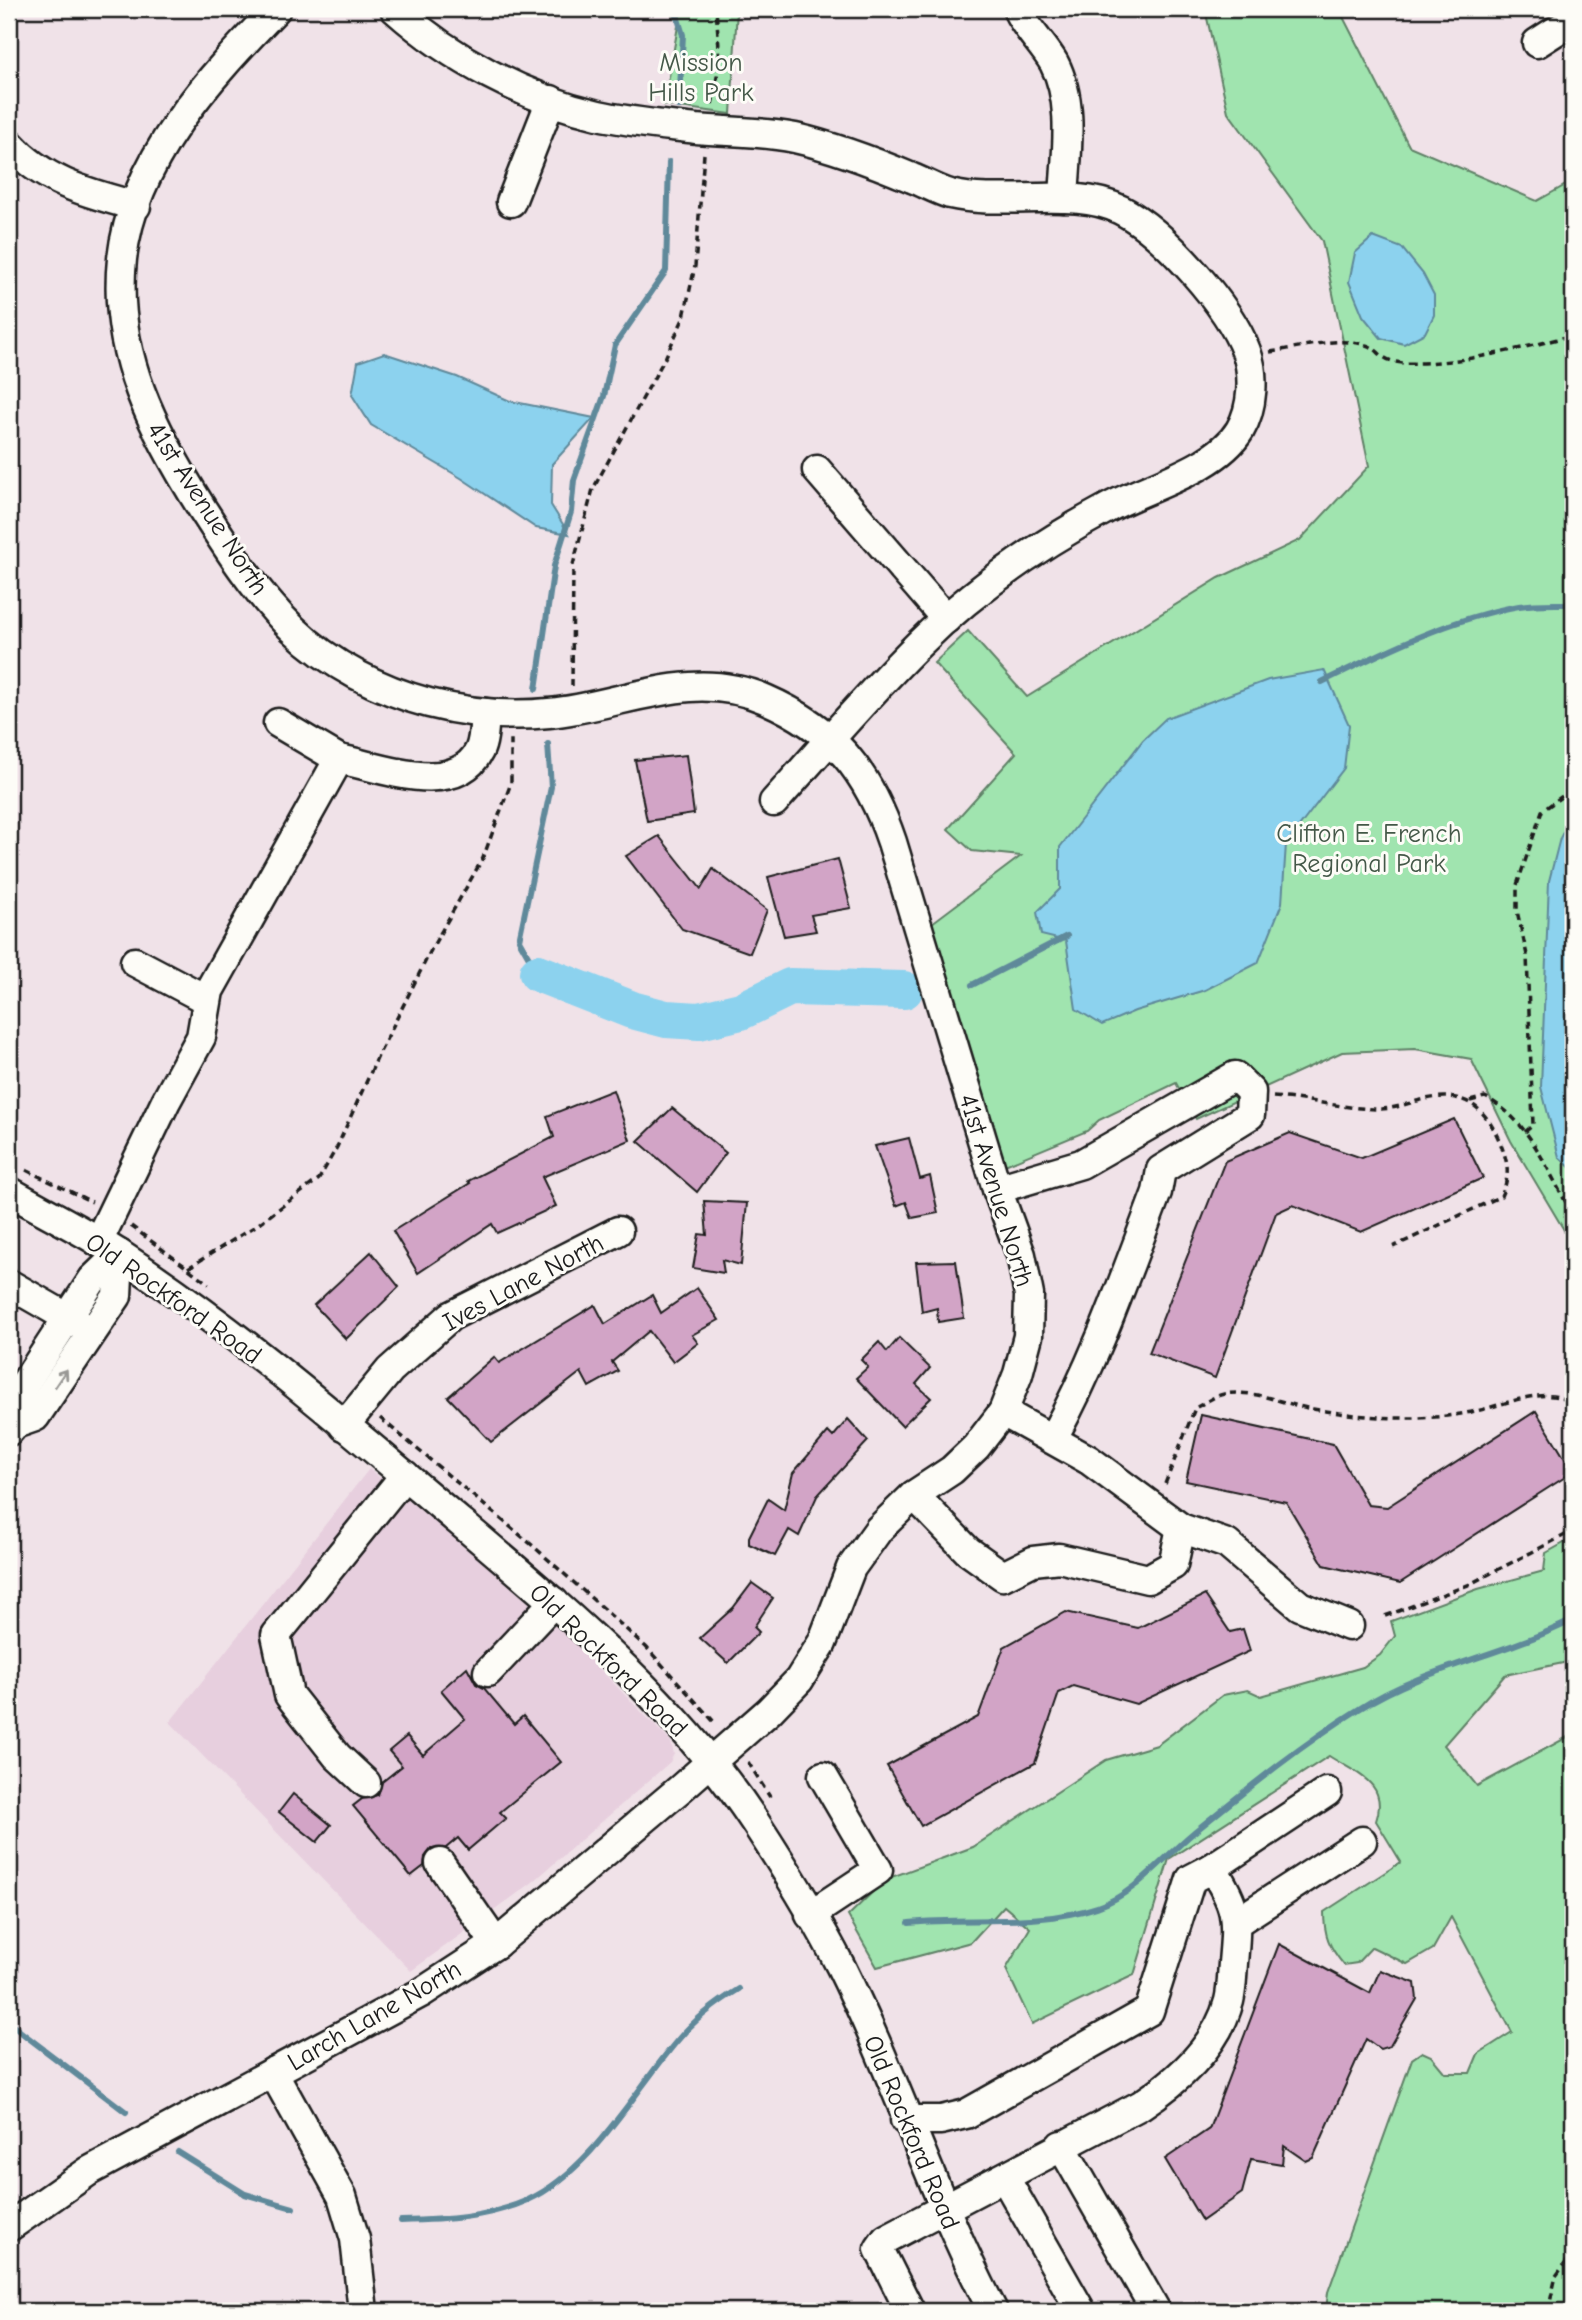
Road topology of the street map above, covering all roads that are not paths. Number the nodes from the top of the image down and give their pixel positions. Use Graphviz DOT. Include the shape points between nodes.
graph roads {
  1 [pos="276,9"];
  2 [pos="395,9"];
  3 [pos="1017,9"];
  4 [pos="1573,20"];
  5 [pos="1537,43"];
  6 [pos="551,100"];
  7 [pos="9,143"];
  8 [pos="1064,198"];
  9 [pos="512,202"];
  10 [pos="136,206"];
  11 [pos="817,470"];
  12 [pos="946,619"];
  13 [pos="497,714"];
  14 [pos="278,723"];
  15 [pos="831,737"];
  16 [pos="339,759"];
  17 [pos="774,802"];
  18 [pos="135,962"];
  19 [pos="207,1000"];
  20 [pos="997,1189"];
  21 [pos="9,1191"];
  22 [pos="618,1231"];
  23 [pos="109,1248"];
  24 [pos="9,1284"];
  25 [pos="67,1317"];
  26 [pos="92,1332"];
  27 [pos="1003,1412"];
  28 [pos="11,1425"];
  29 [pos="344,1426"];
  30 [pos="1053,1438"];
  31 [pos="405,1475"];
  32 [pos="914,1495"];
  33 [pos="1181,1528"];
  34 [pos="554,1602"];
  35 [pos="1349,1626"];
  36 [pos="488,1672"];
  37 [pos="711,1762"];
  38 [pos="823,1776"];
  39 [pos="366,1783"];
  40 [pos="1327,1792"];
  41 [pos="1362,1841"];
  42 [pos="440,1863"];
  43 [pos="1212,1868"];
  44 [pos="810,1915"];
  45 [pos="1237,1922"];
  46 [pos="496,1944"];
  47 [pos="273,2073"];
  48 [pos="905,2120"];
  49 [pos="1061,2145"];
  50 [pos="1005,2178"];
  51 [pos="943,2210"];
  52 [pos="9,2227"];
  53 [pos="363,2311"];
  54 [pos="909,2311"];
  55 [pos="993,2311"];
  56 [pos="1081,2311"];
  57 [pos="1156,2311"];
  1 -- 10 [label="street, 41st Avenue North" via="176,123"];
  2 -- 6 [label="street" via="499,79"];
  3 -- 8 [label="street" via="1054,64 1064,90 1068,134"];
  4 -- 5 [label="street"];
  6 -- 8 [label="street" via="622,120 791,137 833,147 947,193 1021,201"];
  6 -- 9 [label="street"];
  7 -- 10 [label="street" via="51,179"];
  8 -- 12 [label="street" via="1119,209 1172,248 1224,312 1248,355 1252,378 1249,405 1240,431 1221,452 1064,531"];
  10 -- 13 [label="street, 41st Avenue North" via="122,256 120,306 127,353 141,401 163,446 232,555 294,630 337,663 387,690 432,704"];
  11 -- 12 [label="street"];
  12 -- 15 [label="street"];
  13 -- 15 [label="street, 41st Avenue North" via="572,710 690,684 725,687 764,698"];
  13 -- 16 [label="street" via="480,750 463,772 437,779"];
  14 -- 16 [label="street"];
  15 -- 17 [label="street"];
  15 -- 20 [label="street, 41st Avenue North" via="864,779 883,815"];
  16 -- 19 [label="street"];
  18 -- 19 [label="street"];
  19 -- 23 [label="street" via="201,1037 113,1212"];
  20 -- 27 [label="street, 41st Avenue North" via="1021,1255 1029,1295 1028,1336"];
  20 -- 30 [label="street" via="1081,1164 1235,1076 1251,1092 1250,1115 1161,1170 1157,1192 1103,1334"];
  21 -- 23 [label="street, Old Rockford Road"];
  22 -- 29 [label="street, Ives Lane North" via="451,1316 390,1370"];
  23 -- 25 [label="street"];
  23 -- 26 [label="street" via="117,1296"];
  23 -- 29 [label="street, Old Rockford Road"];
  24 -- 25 [label="street"];
  25 -- 26 [label="street"];
  25 -- 28 [label="street" via="12,1403"];
  28 -- 26 [label="street, one-way" via="35,1417"];
  27 -- 30 [label="street"];
  27 -- 32 [label="street, 41st Avenue North" via="960,1462"];
  29 -- 31 [label="street, Old Rockford Road"];
  30 -- 33 [label="street"];
  31 -- 34 [label="street, Old Rockford Road"];
  31 -- 39 [label="street" via="276,1634 289,1695 337,1756"];
  32 -- 33 [label="street" via="968,1551 1003,1576 1033,1561 1059,1558 1148,1579 1172,1565"];
  32 -- 37 [label="street, 41st Avenue North" via="879,1529 851,1568 822,1643 799,1679"];
  33 -- 35 [label="street" via="1227,1544 1300,1606"];
  34 -- 36 [label="street"];
  34 -- 37 [label="street, Old Rockford Road" via="641,1684"];
  37 -- 44 [label="street, Old Rockford Road" via="754,1822"];
  37 -- 46 [label="street, Larch Lane North"];
  38 -- 44 [label="street" via="878,1870"];
  40 -- 43 [label="street"];
  41 -- 45 [label="street"];
  42 -- 46 [label="street"];
  43 -- 45 [label="street" via="1230,1895"];
  43 -- 48 [label="street" via="1191,1879 1149,2011 966,2114 941,2120"];
  44 -- 48 [label="street, Old Rockford Road" via="865,2019"];
  45 -- 49 [label="street" via="1230,2000 1216,2032 1175,2083 1142,2105"];
  46 -- 47 [label="street, Larch Lane North" via="421,1993"];
  47 -- 52 [label="street, Larch Lane North" via="89,2171"];
  47 -- 53 [label="street" via="342,2196 350,2218"];
  48 -- 51 [label="street, Old Rockford Road"];
  49 -- 50 [label="street"];
  49 -- 57 [label="street"];
  50 -- 51 [label="street"];
  50 -- 56 [label="street"];
  51 -- 54 [label="street" via="886,2239 879,2249"];
  51 -- 55 [label="street, Old Rockford Road"];
}
